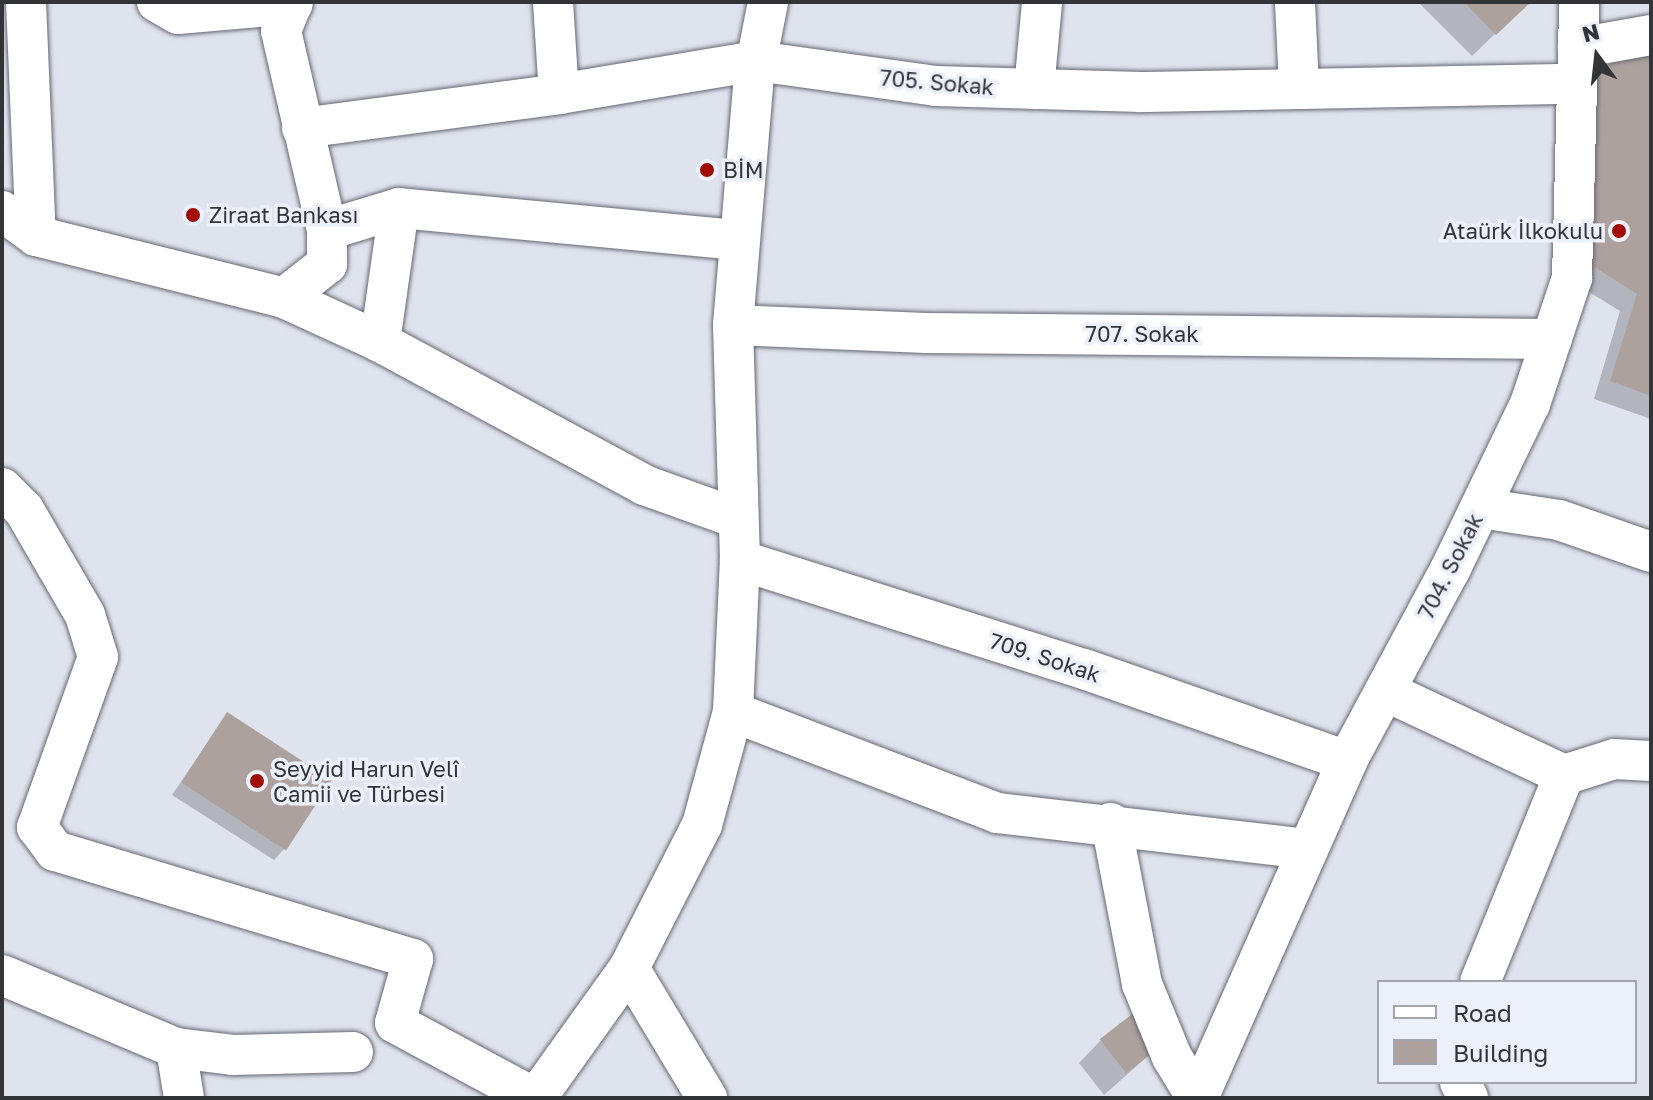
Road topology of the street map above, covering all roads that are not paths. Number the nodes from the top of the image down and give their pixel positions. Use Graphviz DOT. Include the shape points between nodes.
graph roads {
  1 [pos="26,2"];
  2 [pos="157,2"];
  3 [pos="553,2"];
  4 [pos="768,2"];
  5 [pos="1042,2"];
  6 [pos="1295,2"];
  7 [pos="1579,2"];
  8 [pos="293,3"];
  9 [pos="1651,35"];
  10 [pos="756,61"];
  11 [pos="1578,66"];
  12 [pos="1299,88"];
  13 [pos="1034,89"];
  14 [pos="559,94"];
  15 [pos="302,128"];
  16 [pos="399,208"];
  17 [pos="2,211"];
  18 [pos="327,230"];
  19 [pos="36,236"];
  20 [pos="740,240"];
  21 [pos="284,298"];
  22 [pos="733,325"];
  23 [pos="1552,339"];
  24 [pos="380,342"];
  25 [pos="2,488"];
  26 [pos="1480,508"];
  27 [pos="736,518"];
  28 [pos="1651,552"];
  29 [pos="740,560"];
  30 [pos="1385,691"];
  31 [pos="733,712"];
  32 [pos="1347,761"];
  33 [pos="1651,761"];
  34 [pos="1564,775"];
  35 [pos="1111,823"];
  36 [pos="1308,849"];
  37 [pos="629,968"];
  38 [pos="2,975"];
  39 [pos="1481,980"];
  40 [pos="176,1048"];
  41 [pos="353,1052"];
  42 [pos="535,1097"];
  43 [pos="184,1098"];
  44 [pos="707,1098"];
  45 [pos="1197,1098"];
  1 -- 19 [label="street"];
  2 -- 8 [label="street" via="178,14"];
  3 -- 14 [label="street"];
  4 -- 10 [label="street"];
  5 -- 13 [label="street"];
  6 -- 12 [label="street"];
  7 -- 11 [label="street, 704. Sokak"];
  8 -- 15 [label="street" via="281,31"];
  9 -- 11 [label="street, 705. Sokak"];
  10 -- 13 [label="street, 705. Sokak" via="936,86"];
  10 -- 14 [label="street, 705. Sokak"];
  10 -- 20 [label="street"];
  11 -- 12 [label="street, 705. Sokak"];
  11 -- 23 [label="street, 704. Sokak" via="1572,278"];
  12 -- 13 [label="street, 705. Sokak"];
  14 -- 15 [label="street, 705. Sokak"];
  15 -- 18 [label="street"];
  16 -- 18 [label="street"];
  16 -- 20 [label="street"];
  16 -- 24 [label="street"];
  17 -- 19 [label="street"];
  18 -- 21 [label="street" via="327,264"];
  19 -- 21 [label="street"];
  20 -- 22 [label="street"];
  21 -- 24 [label="street"];
  22 -- 23 [label="street, 707. Sokak" via="926,333"];
  22 -- 27 [label="street"];
  23 -- 26 [label="street, 704. Sokak" via="1530,404"];
  24 -- 27 [label="street" via="644,485"];
  25 -- 42 [label="street" via="24,510 85,615 98,657 37,827 55,851 413,959 395,1023"];
  26 -- 28 [label="street" via="1559,520"];
  26 -- 30 [label="street, 704. Sokak"];
  27 -- 29 [label="street"];
  29 -- 31 [label="street"];
  29 -- 32 [label="street, 709. Sokak" via="1084,669"];
  30 -- 32 [label="street, 704. Sokak"];
  30 -- 34 [label="street"];
  31 -- 35 [label="street" via="997,813"];
  31 -- 37 [label="street" via="702,825"];
  32 -- 36 [label="street, 704. Sokak"];
  33 -- 34 [label="street" via="1614,759"];
  34 -- 39 [label="street"];
  35 -- 36 [label="street"];
  35 -- 45 [label="street" via="1142,984 1172,1057"];
  36 -- 45 [label="street, 704. Sokak"];
  37 -- 42 [label="street"];
  37 -- 44 [label="street"];
  38 -- 40 [label="street"];
  40 -- 41 [label="street" via="233,1055"];
  40 -- 43 [label="street"];
}
